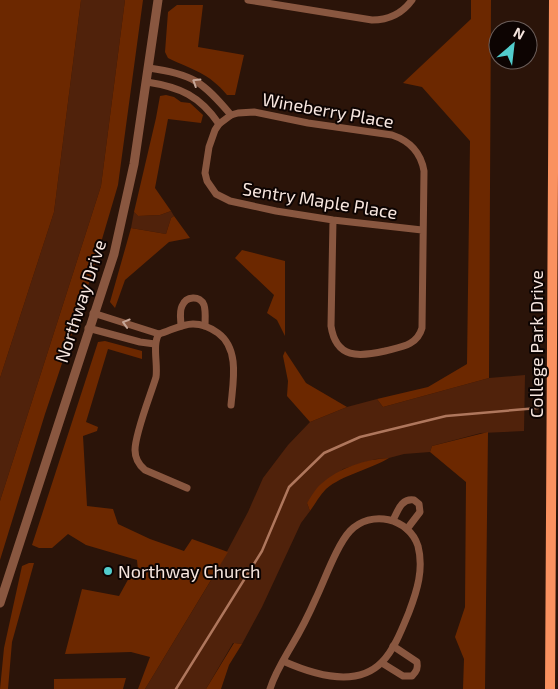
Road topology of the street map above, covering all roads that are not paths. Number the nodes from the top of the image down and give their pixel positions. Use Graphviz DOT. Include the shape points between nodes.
graph roads {
  1 [pos="158,0"];
  2 [pos="248,0"];
  3 [pos="412,0"];
  4 [pos="554,0"];
  5 [pos="149,68"];
  6 [pos="147,82"];
  7 [pos="231,116"];
  8 [pos="219,124"];
  9 [pos="332,220"];
  10 [pos="422,230"];
  11 [pos="555,273"];
  12 [pos="93,313"];
  13 [pos="181,326"];
  14 [pos="205,326"];
  15 [pos="88,328"];
  16 [pos="159,334"];
  17 [pos="155,344"];
  18 [pos="231,406"];
  19 [pos="188,488"];
  20 [pos="393,520"];
  21 [pos="407,529"];
  22 [pos="0,603"];
  23 [pos="393,646"];
  24 [pos="283,661"];
  25 [pos="382,663"];
  26 [pos="270,689"];
  27 [pos="550,689"];
  1 -- 5 [label="street, Northway Drive"];
  2 -- 3 [label="street" via="372,20 388,18 406,8"];
  4 -- 11 [label="main road, College Park Drive"];
  5 -- 6 [label="street, Northway Drive"];
  7 -- 5 [label="street, one-way" via="217,98 193,79"];
  6 -- 8 [label="street" via="185,92 206,107"];
  6 -- 12 [label="street, Northway Drive" via="134,164 114,254"];
  7 -- 8 [label="street"];
  7 -- 10 [label="street, Wineberry Place" via="254,112 392,135 404,140 416,150 424,171"];
  8 -- 9 [label="street, Sentry Maple Place" via="211,139 205,174 216,194 230,201"];
  9 -- 10 [label="street, Sentry Maple Place"];
  9 -- 10 [label="street" via="332,334 340,347 358,356 407,345 418,338 422,328"];
  11 -- 27 [label="main road, College Park Drive"];
  12 -- 15 [label="street, Northway Drive"];
  16 -- 12 [label="street, one-way"];
  13 -- 14 [label="street"];
  13 -- 14 [label="street" via="181,307 190,298 199,300 204,306"];
  13 -- 16 [label="street"];
  14 -- 18 [label="street" via="222,336 231,352"];
  15 -- 17 [label="street"];
  15 -- 22 [label="street, Northway Drive"];
  16 -- 17 [label="street"];
  17 -- 19 [label="street" via="156,377 136,440 136,458 145,470"];
  20 -- 21 [label="street"];
  20 -- 21 [label="street" via="403,502 414,500 420,504 420,512"];
  20 -- 24 [label="street" via="374,519 350,531"];
  21 -- 23 [label="street" via="414,537 420,556 420,578"];
  23 -- 25 [label="street"];
  23 -- 25 [label="street" via="417,662 416,672 412,676 403,676"];
  24 -- 25 [label="street" via="323,676 344,678 363,675"];
  24 -- 26 [label="street"];
}
